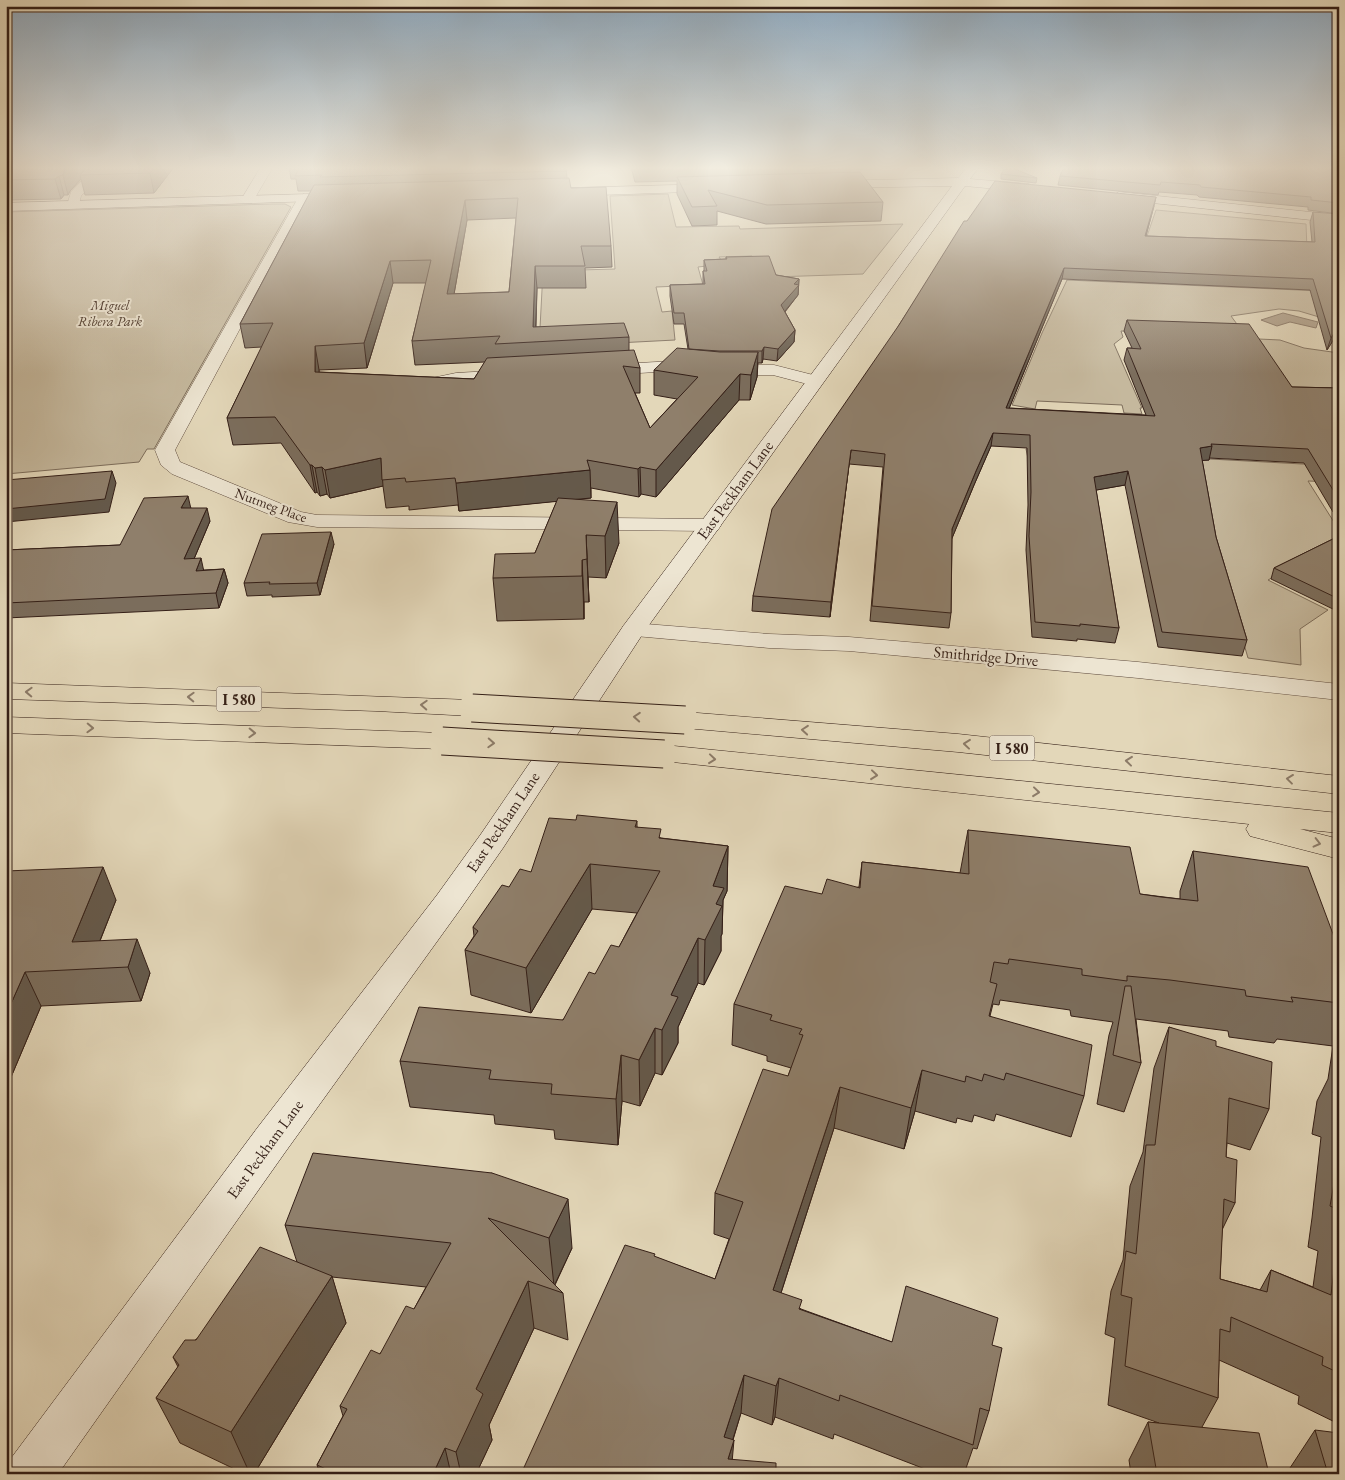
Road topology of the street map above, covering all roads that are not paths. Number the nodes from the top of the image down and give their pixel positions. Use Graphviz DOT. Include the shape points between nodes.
graph roads {
  1 [pos="283,236"];
  2 [pos="923,236"];
  3 [pos="586,371"];
  4 [pos="526,375"];
  5 [pos="815,381"];
  6 [pos="411,387"];
  7 [pos="710,525"];
  8 [pos="633,630"];
  9 [pos="6,691"];
  10 [pos="1339,692"];
  11 [pos="6,725"];
  12 [pos="1339,784"];
  13 [pos="1168,805"];
  14 [pos="1339,823"];
  15 [pos="1339,849"];
  16 [pos="29,1474"];
  1 -- 7 [label="street, Nutmeg Place" via="165,450 171,465 296,517 317,521"];
  2 -- 5 [label="street, East Peckham Lane"];
  3 -- 5 [label="street" via="691,366 720,370 774,370"];
  4 -- 6 [label="street" via="471,377"];
  5 -- 7 [label="street, East Peckham Lane"];
  7 -- 8 [label="street, East Peckham Lane"];
  8 -- 10 [label="street, Smithridge Drive" via="849,644"];
  8 -- 16 [label="street, East Peckham Lane" via="448,903"];
  12 -- 9 [label="highway, I 580, one-way, bridge" via="958,743 685,720 472,708"];
  11 -- 13 [label="highway, I 580, one-way, bridge" via="442,741 664,754"];
  13 -- 14 [label="highway, I 580"];
  13 -- 15 [label="highway, one-way"];
}
